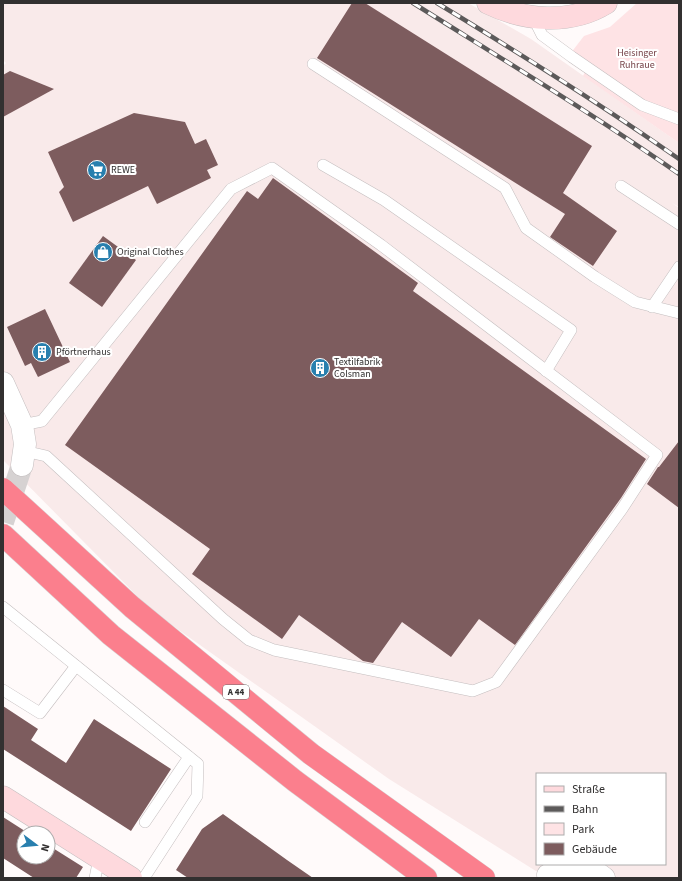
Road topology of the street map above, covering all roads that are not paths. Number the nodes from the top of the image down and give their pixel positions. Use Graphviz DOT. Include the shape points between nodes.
graph roads {
  1 [pos="488,3"];
  2 [pos="606,3"];
  3 [pos="533,17"];
  4 [pos="312,64"];
  5 [pos="679,119"];
  6 [pos="323,165"];
  7 [pos="621,186"];
  8 [pos="679,224"];
  9 [pos="679,267"];
  10 [pos="652,306"];
  11 [pos="679,313"];
  12 [pos="546,371"];
  13 [pos="3,383"];
  14 [pos="22,425"];
  15 [pos="23,458"];
  16 [pos="3,489"];
  17 [pos="3,535"];
  18 [pos="3,607"];
  19 [pos="76,666"];
  20 [pos="3,690"];
  21 [pos="189,757"];
  22 [pos="3,797"];
  23 [pos="145,822"];
  24 [pos="97,868"];
  25 [pos="548,875"];
  26 [pos="131,878"];
  27 [pos="144,878"];
  28 [pos="426,878"];
  29 [pos="484,878"];
  30 [pos="604,878"];
  1 -- 3 [label="street" via="509,12"];
  2 -- 3 [label="street" via="566,17"];
  3 -- 5 [label="lane" via="542,35 572,57 642,105"];
  4 -- 10 [label="lane" via="505,188 526,228 635,302"];
  6 -- 12 [label="lane" via="384,200 571,330"];
  7 -- 8 [label="lane"];
  9 -- 10 [label="lane"];
  10 -- 11 [label="lane"];
  12 -- 14 [label="lane" via="381,245 272,168 231,189 42,421"];
  12 -- 15 [label="lane" via="657,455 622,509 496,682 473,691 274,650 249,640 223,620 46,456"];
  13 -- 14 [label="street"];
  14 -- 15 [label="street" via="25,444"];
  16 -- 29 [label="highway, A 44" via="132,607 305,748"];
  17 -- 28 [label="highway" via="111,635 294,781"];
  18 -- 19 [label="lane"];
  19 -- 20 [label="lane" via="40,713"];
  19 -- 21 [label="lane"];
  21 -- 23 [label="lane"];
  21 -- 27 [label="lane" via="198,764 197,796"];
  22 -- 24 [label="street"];
  24 -- 26 [label="street"];
  25 -- 30 [label="street" via="564,869 578,868 591,870"];
}
